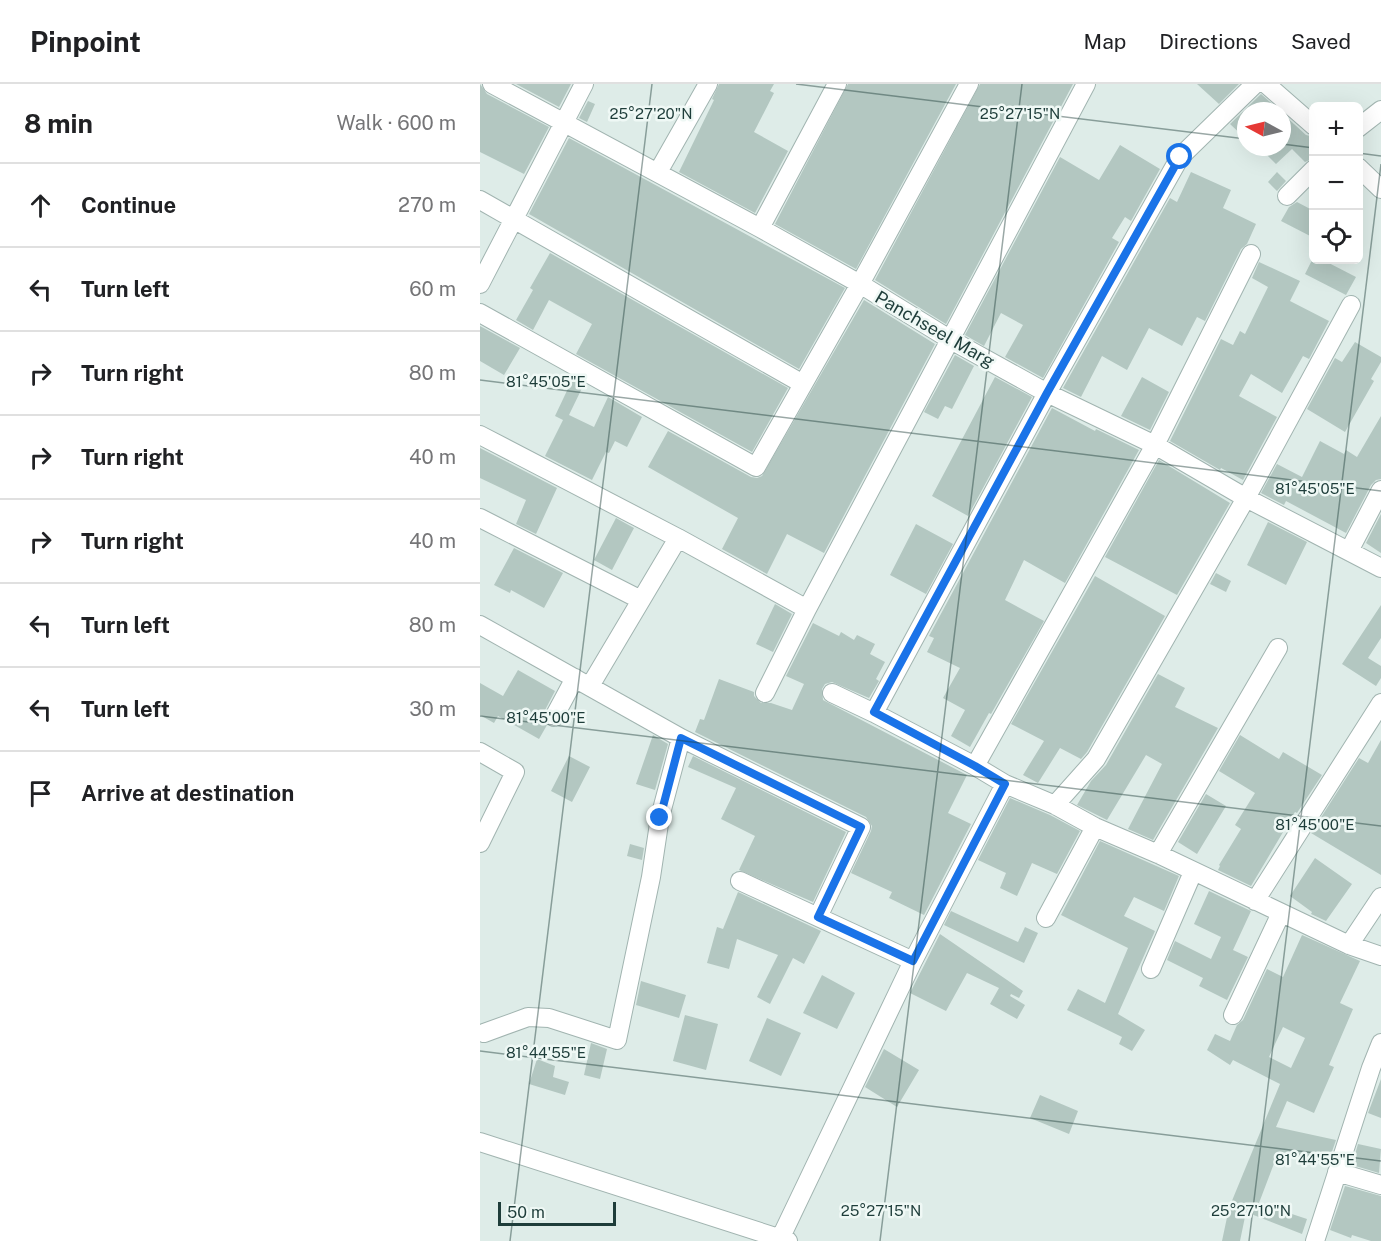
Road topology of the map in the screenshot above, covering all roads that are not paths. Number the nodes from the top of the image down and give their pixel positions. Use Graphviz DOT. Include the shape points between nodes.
graph roads {
  1 [pos="492,84"];
  2 [pos="584,84"];
  3 [pos="708,84"];
  4 [pos="837,84"];
  5 [pos="969,84"];
  6 [pos="1086,84"];
  7 [pos="1256,84"];
  8 [pos="1266,84"];
  9 [pos="1381,110"];
  10 [pos="1309,122"];
  11 [pos="564,123"];
  12 [pos="1363,125"];
  13 [pos="658,172"];
  14 [pos="1363,172"];
  15 [pos="1309,174"];
  16 [pos="1381,189"];
  17 [pos="1287,196"];
  18 [pos="480,200"];
  19 [pos="514,220"];
  20 [pos="760,228"];
  21 [pos="1251,254"];
  22 [pos="480,284"];
  23 [pos="860,284"];
  24 [pos="1351,305"];
  25 [pos="480,312"];
  26 [pos="951,340"];
  27 [pos="803,384"];
  28 [pos="1047,393"];
  29 [pos="480,435"];
  30 [pos="1155,445"];
  31 [pos="1381,490"];
  32 [pos="1246,498"];
  33 [pos="480,518"];
  34 [pos="678,538"];
  35 [pos="1349,550"];
  36 [pos="1381,568"];
  37 [pos="641,600"];
  38 [pos="807,609"];
  39 [pos="481,627"];
  40 [pos="1278,648"];
  41 [pos="583,682"];
  42 [pos="765,693"];
  43 [pos="832,693"];
  44 [pos="1381,703"];
  45 [pos="874,712"];
  46 [pos="554,717"];
  47 [pos="681,738"];
  48 [pos="480,752"];
  49 [pos="975,766"];
  50 [pos="1005,784"];
  51 [pos="1055,805"];
  52 [pos="1095,827"];
  53 [pos="480,843"];
  54 [pos="1158,854"];
  55 [pos="1193,872"];
  56 [pos="740,881"];
  57 [pos="1381,897"];
  58 [pos="1255,901"];
  59 [pos="1281,913"];
  60 [pos="818,917"];
  61 [pos="1046,918"];
  62 [pos="1349,945"];
  63 [pos="1381,956"];
  64 [pos="913,961"];
  65 [pos="1151,969"];
  66 [pos="1233,1015"];
  67 [pos="481,1036"];
  68 [pos="1381,1043"];
  69 [pos="1376,1070"];
  70 [pos="480,1142"];
  71 [pos="1337,1172"];
  72 [pos="1381,1185"];
  73 [pos="784,1240"];
  74 [pos="1315,1241"];
  1 -- 11 [label="street, Panchseel Marg"];
  2 -- 11 [label="street"];
  3 -- 13 [label="street"];
  4 -- 20 [label="street"];
  5 -- 23 [label="street"];
  6 -- 26 [label="street"];
  7 -- 28 [label="street" via="1180,157"];
  8 -- 10 [label="street"];
  9 -- 12 [label="street"];
  11 -- 13 [label="street, Panchseel Marg"];
  11 -- 19 [label="street"];
  13 -- 20 [label="street, Panchseel Marg"];
  14 -- 16 [label="street"];
  15 -- 17 [label="street"];
  18 -- 19 [label="street"];
  19 -- 22 [label="street"];
  19 -- 27 [label="street"];
  20 -- 23 [label="street, Panchseel Marg"];
  21 -- 30 [label="street"];
  23 -- 26 [label="street, Panchseel Marg"];
  23 -- 27 [label="street"];
  24 -- 32 [label="street"];
  25 -- 27 [label="street" via="756,467"];
  26 -- 28 [label="street, Panchseel Marg"];
  26 -- 38 [label="street"];
  28 -- 30 [label="street, Panchseel Marg"];
  28 -- 45 [label="street"];
  29 -- 34 [label="street"];
  30 -- 32 [label="street, Panchseel Marg"];
  30 -- 49 [label="street"];
  31 -- 35 [label="street"];
  32 -- 35 [label="street, Panchseel Marg"];
  32 -- 51 [label="street" via="1096,759"];
  33 -- 37 [label="street"];
  34 -- 37 [label="street"];
  34 -- 38 [label="street"];
  35 -- 36 [label="street, Panchseel Marg"];
  37 -- 41 [label="street"];
  38 -- 42 [label="street"];
  39 -- 41 [label="street"];
  40 -- 54 [label="street"];
  41 -- 46 [label="street"];
  41 -- 47 [label="street"];
  43 -- 45 [label="street"];
  44 -- 58 [label="street"];
  45 -- 49 [label="street"];
  47 -- 60 [label="street" via="861,827"];
  47 -- 67 [label="street" via="660,818 617,1040 549,1018 528,1017"];
  48 -- 53 [label="street" via="515,772"];
  49 -- 50 [label="street"];
  50 -- 51 [label="street"];
  50 -- 64 [label="street"];
  51 -- 52 [label="street"];
  52 -- 54 [label="street"];
  52 -- 61 [label="street"];
  54 -- 55 [label="street"];
  55 -- 58 [label="street"];
  55 -- 65 [label="street"];
  56 -- 60 [label="street"];
  57 -- 62 [label="street"];
  58 -- 59 [label="street"];
  59 -- 62 [label="street"];
  59 -- 66 [label="street"];
  60 -- 64 [label="street"];
  62 -- 63 [label="street"];
  64 -- 73 [label="street"];
  68 -- 69 [label="street"];
  69 -- 71 [label="street"];
  70 -- 73 [label="street"];
  71 -- 72 [label="street"];
  71 -- 74 [label="street"];
}
